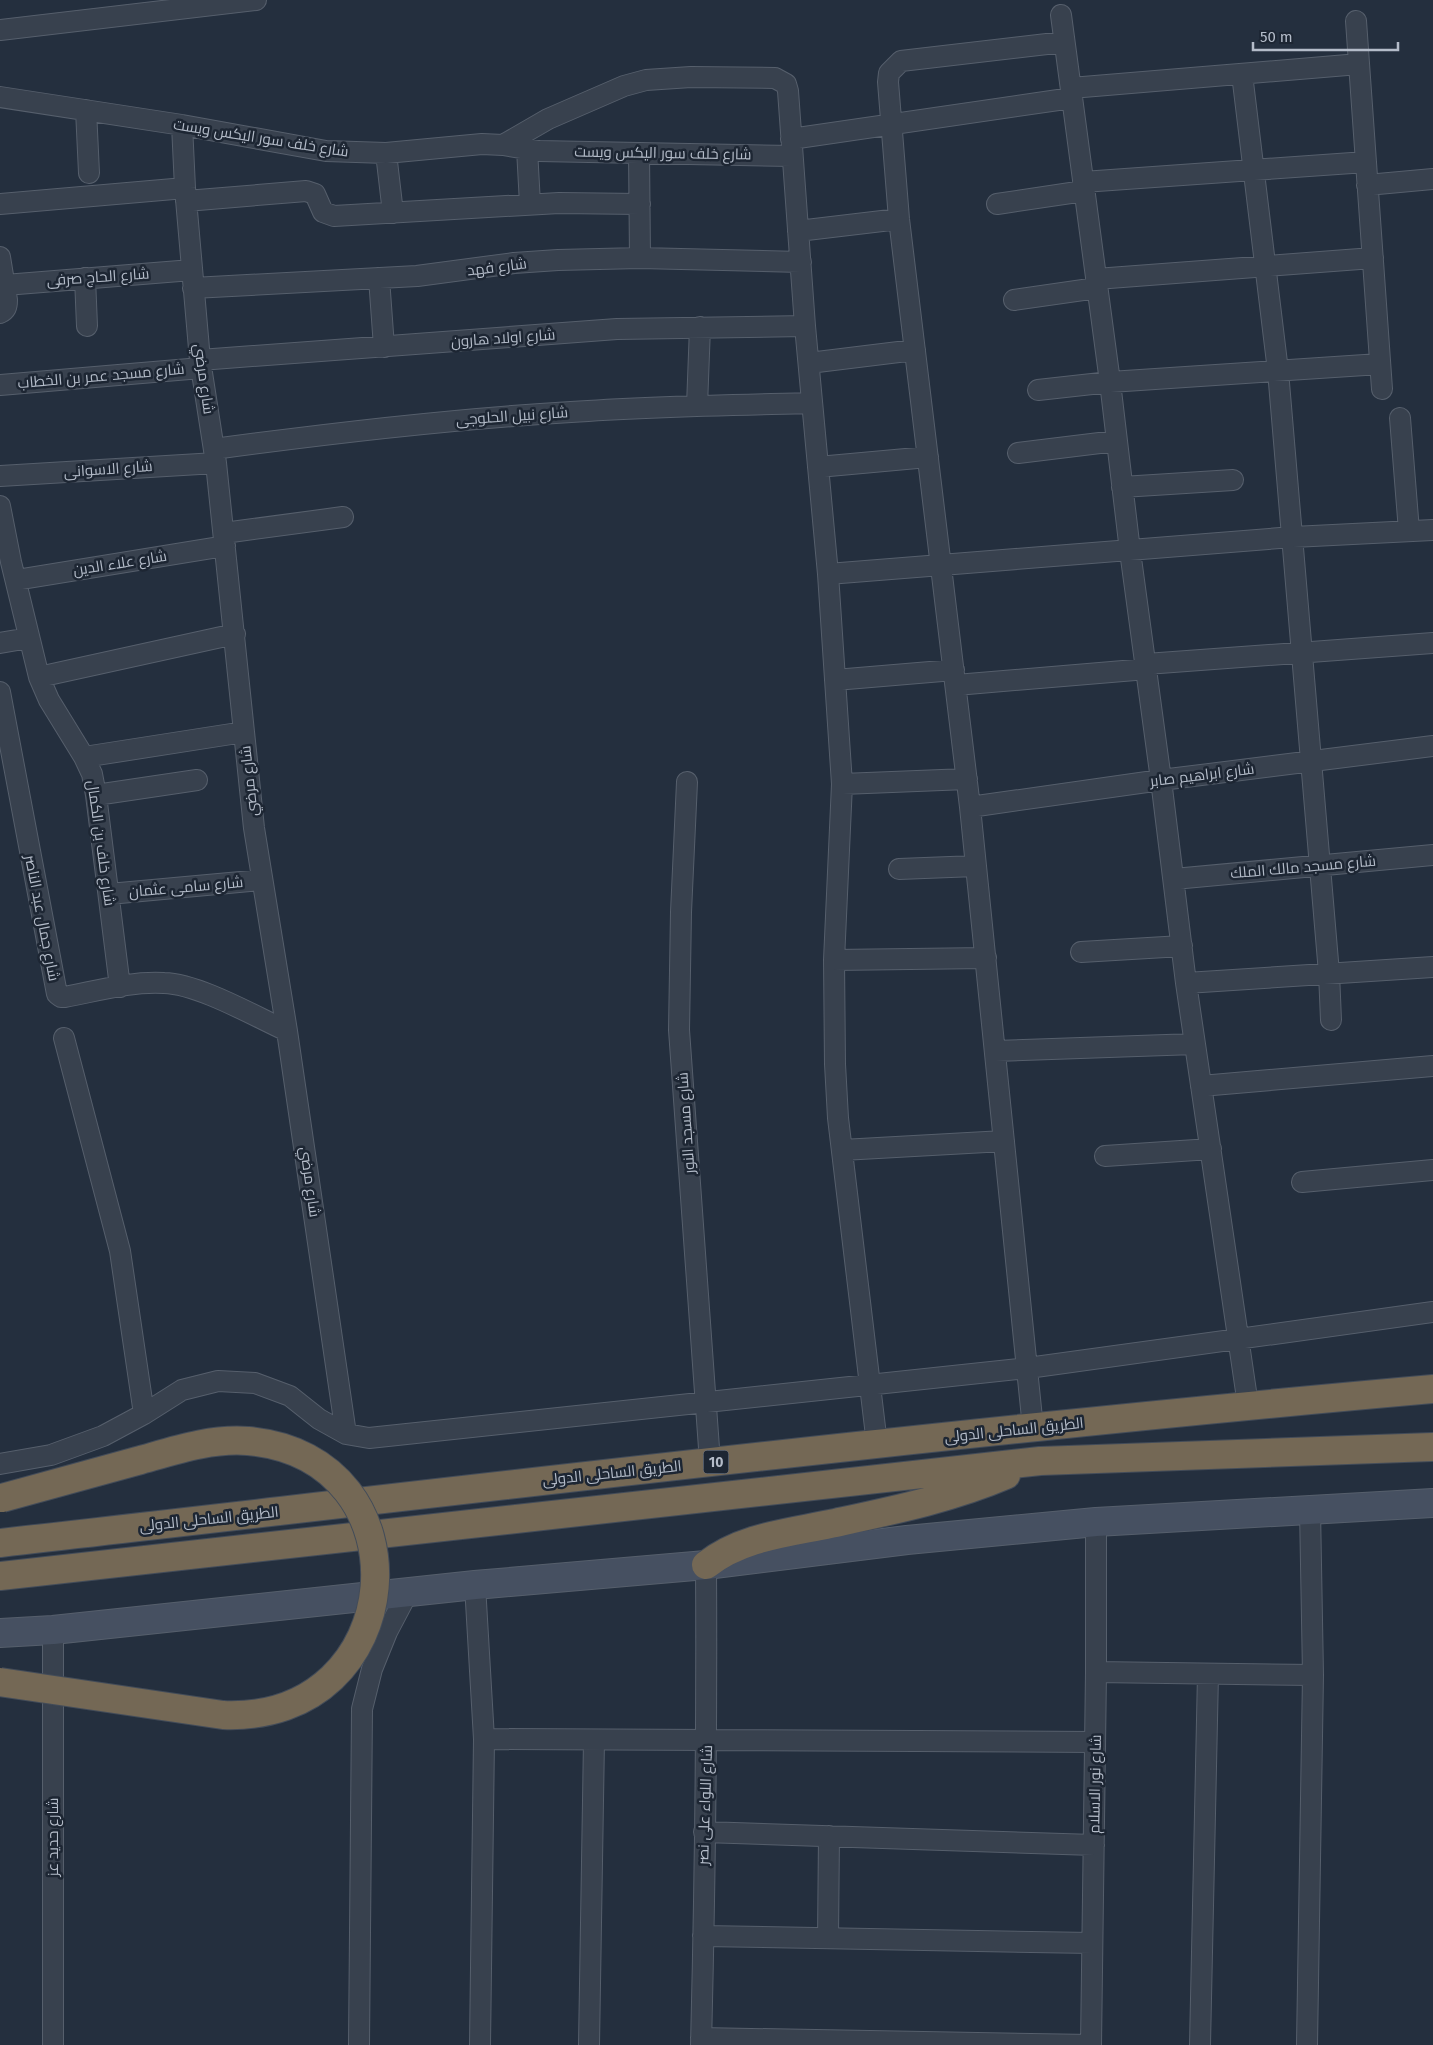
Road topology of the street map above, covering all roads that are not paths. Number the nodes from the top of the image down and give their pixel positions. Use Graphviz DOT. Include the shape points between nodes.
graph roads {
  1 [pos="256,0"];
  2 [pos="1061,15"];
  3 [pos="1356,21"];
  4 [pos="0,30"];
  5 [pos="1064,42"];
  6 [pos="1359,64"];
  7 [pos="1242,74"];
  8 [pos="1071,93"];
  9 [pos="0,96"];
  10 [pos="86,110"];
  11 [pos="182,125"];
  12 [pos="890,125"];
  13 [pos="503,144"];
  14 [pos="792,148"];
  15 [pos="527,149"];
  16 [pos="386,153"];
  17 [pos="640,153"];
  18 [pos="1366,162"];
  19 [pos="1253,170"];
  20 [pos="89,174"];
  21 [pos="1433,179"];
  22 [pos="1367,185"];
  23 [pos="1084,186"];
  24 [pos="185,194"];
  25 [pos="0,204"];
  26 [pos="530,204"];
  27 [pos="640,204"];
  28 [pos="997,204"];
  29 [pos="393,212"];
  30 [pos="899,219"];
  31 [pos="798,231"];
  32 [pos="0,257"];
  33 [pos="640,258"];
  34 [pos="1373,258"];
  35 [pos="800,262"];
  36 [pos="1265,266"];
  37 [pos="85,278"];
  38 [pos="378,278"];
  39 [pos="192,279"];
  40 [pos="1096,283"];
  41 [pos="5,284"];
  42 [pos="1014,300"];
  43 [pos="0,313"];
  44 [pos="87,326"];
  45 [pos="805,326"];
  46 [pos="700,327"];
  47 [pos="384,347"];
  48 [pos="915,350"];
  49 [pos="809,363"];
  50 [pos="201,364"];
  51 [pos="1380,364"];
  52 [pos="1278,372"];
  53 [pos="1110,382"];
  54 [pos="0,385"];
  55 [pos="1382,389"];
  56 [pos="1038,390"];
  57 [pos="812,403"];
  58 [pos="697,406"];
  59 [pos="1400,418"];
  60 [pos="1116,441"];
  61 [pos="1018,453"];
  62 [pos="215,456"];
  63 [pos="928,457"];
  64 [pos="818,467"];
  65 [pos="0,476"];
  66 [pos="1233,480"];
  67 [pos="1122,487"];
  68 [pos="0,506"];
  69 [pos="344,517"];
  70 [pos="1433,530"];
  71 [pos="1409,531"];
  72 [pos="1293,537"];
  73 [pos="224,540"];
  74 [pos="1130,552"];
  75 [pos="942,566"];
  76 [pos="9,569"];
  77 [pos="828,574"];
  78 [pos="234,634"];
  79 [pos="29,638"];
  80 [pos="0,642"];
  81 [pos="1433,643"];
  82 [pos="1301,652"];
  83 [pos="1147,667"];
  84 [pos="39,678"];
  85 [pos="955,678"];
  86 [pos="836,680"];
  87 [pos="0,692"];
  88 [pos="244,732"];
  89 [pos="1433,746"];
  90 [pos="84,757"];
  91 [pos="1310,762"];
  92 [pos="967,779"];
  93 [pos="197,780"];
  94 [pos="1161,780"];
  95 [pos="687,782"];
  96 [pos="842,784"];
  97 [pos="96,795"];
  98 [pos="970,806"];
  99 [pos="1433,855"];
  100 [pos="976,866"];
  101 [pos="1320,866"];
  102 [pos="899,869"];
  103 [pos="1174,879"];
  104 [pos="262,880"];
  105 [pos="109,894"];
  106 [pos="1182,946"];
  107 [pos="1082,952"];
  108 [pos="986,958"];
  109 [pos="834,960"];
  110 [pos="1433,967"];
  111 [pos="1329,973"];
  112 [pos="1186,983"];
  113 [pos="120,987"];
  114 [pos="1331,1020"];
  115 [pos="287,1032"];
  116 [pos="64,1038"];
  117 [pos="1195,1044"];
  118 [pos="995,1051"];
  119 [pos="1433,1066"];
  120 [pos="1201,1086"];
  121 [pos="1004,1141"];
  122 [pos="1211,1149"];
  123 [pos="842,1150"];
  124 [pos="1105,1156"];
  125 [pos="1433,1170"];
  126 [pos="1302,1182"];
  127 [pos="1433,1312"];
  128 [pos="1239,1339"];
  129 [pos="1028,1368"];
  130 [pos="870,1386"];
  131 [pos="1433,1389"];
  132 [pos="706,1401"];
  133 [pos="1248,1405"];
  134 [pos="144,1414"];
  135 [pos="1033,1428"];
  136 [pos="346,1434"];
  137 [pos="877,1444"];
  138 [pos="1433,1447"];
  139 [pos="1040,1461"];
  140 [pos="710,1462"];
  141 [pos="0,1464"];
  142 [pos="1,1498"];
  143 [pos="1433,1503"];
  144 [pos="1310,1509"];
  145 [pos="1096,1522"];
  146 [pos="0,1543"];
  147 [pos="706,1565"];
  148 [pos="0,1576"];
  149 [pos="475,1585"];
  150 [pos="408,1592"];
  151 [pos="54,1630"];
  152 [pos="0,1633"];
  153 [pos="1096,1672"];
  154 [pos="1208,1674"];
  155 [pos="1313,1675"];
  156 [pos="0,1682"];
  157 [pos="484,1739"];
  158 [pos="594,1740"];
  159 [pos="707,1740"];
  160 [pos="1095,1742"];
  161 [pos="704,1832"];
  162 [pos="830,1836"];
  163 [pos="1094,1845"];
  164 [pos="703,1936"];
  165 [pos="828,1938"];
  166 [pos="1092,1942"];
  167 [pos="701,2041"];
  168 [pos="908,2043"];
  169 [pos="53,2045"];
  170 [pos="360,2045"];
  171 [pos="480,2045"];
  172 [pos="589,2045"];
  173 [pos="1090,2045"];
  174 [pos="1200,2045"];
  175 [pos="1307,2045"];
  1 -- 4 [label="street"];
  2 -- 5 [label="street"];
  3 -- 6 [label="street"];
  5 -- 8 [label="street"];
  5 -- 12 [label="street" via="901,61 890,73 888,82"];
  6 -- 7 [label="street, شارع خلف سور اليكس ويست"];
  6 -- 18 [label="street"];
  7 -- 8 [label="street, شارع خلف سور اليكس ويست"];
  7 -- 19 [label="street"];
  8 -- 12 [label="street, شارع خلف سور اليكس ويست"];
  8 -- 23 [label="street"];
  9 -- 10 [label="street, شارع خلف سور اليكس ويست"];
  10 -- 11 [label="street, شارع خلف سور اليكس ويست"];
  10 -- 20 [label="street"];
  11 -- 16 [label="street, شارع خلف سور اليكس ويست" via="300,147"];
  11 -- 24 [label="street, شارع مرضي"];
  12 -- 14 [label="street, شارع خلف سور اليكس ويست"];
  12 -- 30 [label="street"];
  13 -- 14 [label="street" via="548,119 624,86 646,80 775,78 782,80 788,91"];
  13 -- 15 [label="street, شارع خلف سور اليكس ويست"];
  13 -- 16 [label="street, شارع خلف سور اليكس ويست"];
  14 -- 17 [label="street, شارع خلف سور اليكس ويست"];
  14 -- 31 [label="street"];
  15 -- 17 [label="street, شارع خلف سور اليكس ويست"];
  15 -- 26 [label="street"];
  16 -- 29 [label="street"];
  17 -- 27 [label="street"];
  18 -- 19 [label="street"];
  18 -- 22 [label="street"];
  19 -- 23 [label="street"];
  19 -- 36 [label="street"];
  21 -- 22 [label="street"];
  22 -- 34 [label="street"];
  23 -- 28 [label="street"];
  23 -- 40 [label="street"];
  24 -- 25 [label="street"];
  24 -- 29 [label="street" via="306,191 315,194 319,206 328,215"];
  24 -- 39 [label="street, شارع مرضي"];
  26 -- 27 [label="street"];
  26 -- 29 [label="street"];
  27 -- 33 [label="street"];
  30 -- 31 [label="street"];
  30 -- 48 [label="street"];
  31 -- 35 [label="street"];
  32 -- 41 [label="street"];
  33 -- 35 [label="street, شارع فهد"];
  33 -- 38 [label="street, شارع فهد" via="514,263"];
  34 -- 36 [label="street"];
  34 -- 51 [label="street"];
  35 -- 45 [label="street"];
  36 -- 40 [label="street"];
  36 -- 52 [label="street"];
  37 -- 39 [label="street, شارع الحاج صرفى"];
  37 -- 41 [label="street, شارع الحاج صرفى"];
  37 -- 44 [label="street"];
  38 -- 39 [label="street, شارع فهد"];
  38 -- 47 [label="street"];
  39 -- 50 [label="street, شارع مرضي"];
  40 -- 42 [label="street"];
  40 -- 53 [label="street"];
  41 -- 43 [label="street" via="7,306"];
  45 -- 46 [label="street, شارع اولاد هارون"];
  45 -- 49 [label="street"];
  46 -- 47 [label="street, شارع اولاد هارون" via="587,331"];
  46 -- 58 [label="street"];
  47 -- 50 [label="street, شارع اولاد هارون"];
  48 -- 49 [label="street"];
  48 -- 63 [label="street"];
  49 -- 57 [label="street"];
  50 -- 54 [label="street, شارع مسجد عمر بن الخطاب"];
  50 -- 62 [label="street, شارع مرضي"];
  51 -- 52 [label="street"];
  51 -- 55 [label="street"];
  52 -- 53 [label="street"];
  52 -- 72 [label="street"];
  53 -- 56 [label="street"];
  53 -- 60 [label="street"];
  57 -- 58 [label="street, شارع نبيل الحلوجى"];
  57 -- 64 [label="street"];
  58 -- 62 [label="street, شارع نبيل الحلوجى" via="452,420 333,433"];
  59 -- 71 [label="street"];
  60 -- 61 [label="street"];
  60 -- 67 [label="street"];
  62 -- 65 [label="street, شارع الاسوانى"];
  62 -- 73 [label="street, شارع مرضي"];
  63 -- 64 [label="street"];
  63 -- 75 [label="street"];
  64 -- 77 [label="street"];
  66 -- 67 [label="street"];
  67 -- 74 [label="street"];
  68 -- 76 [label="street, شارع خلف بن الكمال"];
  69 -- 73 [label="street, شارع علاء الدين"];
  70 -- 71 [label="street"];
  71 -- 72 [label="street"];
  72 -- 74 [label="street"];
  72 -- 82 [label="street"];
  73 -- 76 [label="street, شارع علاء الدين"];
  73 -- 78 [label="street, شارع مرضي"];
  74 -- 75 [label="street"];
  74 -- 83 [label="street"];
  75 -- 77 [label="street"];
  75 -- 85 [label="street"];
  76 -- 79 [label="street, شارع خلف بن الكمال"];
  77 -- 86 [label="street"];
  78 -- 84 [label="street"];
  78 -- 88 [label="street, شارع مرضي"];
  79 -- 80 [label="street"];
  79 -- 84 [label="street, شارع خلف بن الكمال"];
  81 -- 82 [label="street"];
  82 -- 83 [label="street"];
  82 -- 91 [label="street"];
  83 -- 85 [label="street"];
  83 -- 94 [label="street"];
  84 -- 90 [label="street, شارع خلف بن الكمال"];
  85 -- 86 [label="street"];
  85 -- 92 [label="street"];
  86 -- 96 [label="street"];
  87 -- 113 [label="street, شارع جمال عبد الناصر" via="56,990 65,997"];
  88 -- 90 [label="street"];
  88 -- 104 [label="street, شارع مرضي"];
  89 -- 91 [label="street, شارع ابراهيم صابر"];
  90 -- 97 [label="street, شارع خلف بن الكمال" via="92,774"];
  91 -- 94 [label="street, شارع ابراهيم صابر"];
  91 -- 101 [label="street"];
  92 -- 96 [label="street"];
  92 -- 98 [label="street"];
  93 -- 97 [label="street"];
  94 -- 98 [label="street, شارع ابراهيم صابر"];
  94 -- 103 [label="street"];
  95 -- 132 [label="street, شارع مسجد النور" via="679,1030"];
  96 -- 109 [label="street"];
  97 -- 105 [label="street, شارع خلف بن الكمال"];
  98 -- 100 [label="street"];
  99 -- 101 [label="street, شارع مسجد مالك الملك"];
  100 -- 102 [label="street"];
  100 -- 108 [label="street"];
  101 -- 103 [label="street, شارع مسجد مالك الملك"];
  101 -- 111 [label="street"];
  103 -- 106 [label="street"];
  104 -- 105 [label="street, شارع سامى عثمان"];
  104 -- 115 [label="street, شارع مرضي"];
  105 -- 113 [label="street, شارع خلف بن الكمال"];
  106 -- 107 [label="street"];
  106 -- 112 [label="street"];
  108 -- 109 [label="street"];
  108 -- 118 [label="street"];
  109 -- 123 [label="street" via="835,1064"];
  110 -- 111 [label="street"];
  111 -- 112 [label="street"];
  111 -- 114 [label="street"];
  112 -- 117 [label="street"];
  113 -- 115 [label="street, شارع جمال عبد الناصر" via="164,983 186,986"];
  115 -- 136 [label="street, شارع مرضي"];
  116 -- 134 [label="street" via="120,1251"];
  117 -- 118 [label="street"];
  117 -- 120 [label="street"];
  118 -- 121 [label="street"];
  119 -- 120 [label="street"];
  120 -- 122 [label="street"];
  121 -- 123 [label="street"];
  121 -- 129 [label="street"];
  122 -- 124 [label="street"];
  122 -- 128 [label="street"];
  123 -- 130 [label="street"];
  125 -- 126 [label="street"];
  127 -- 128 [label="street"];
  128 -- 129 [label="street"];
  128 -- 133 [label="street"];
  129 -- 130 [label="street"];
  129 -- 135 [label="street"];
  130 -- 132 [label="street"];
  130 -- 137 [label="street"];
  131 -- 133 [label="highway, الطريق الساحلى الدولى / 10"];
  132 -- 136 [label="street" via="369,1438"];
  132 -- 140 [label="street, شارع مسجد النور"];
  133 -- 135 [label="highway, الطريق الساحلى الدولى / 10"];
  134 -- 136 [label="street" via="182,1390 218,1380 255,1383 290,1396 319,1419"];
  134 -- 141 [label="street" via="102,1436 50,1455"];
  135 -- 137 [label="highway, الطريق الساحلى الدولى / 10"];
  137 -- 140 [label="highway, الطريق الساحلى الدولى / 10"];
  138 -- 139 [label="highway, 10"];
  139 -- 147 [label="highway" via="998,1479 928,1501 746,1542 718,1555"];
  139 -- 148 [label="highway, 10"];
  140 -- 146 [label="highway, الطريق الساحلى الدولى / 10"];
  142 -- 156 [label="highway, bridge" via="209,1443 246,1441 280,1446 328,1472 352,1498 373,1548 376,1582 370,1614 347,1661 322,1688 274,1711 257,1715 223,1715"];
  143 -- 144 [label="street"];
  144 -- 145 [label="street"];
  144 -- 155 [label="street"];
  145 -- 147 [label="street" via="907,1540"];
  145 -- 153 [label="street, شارع نور الاسلام"];
  147 -- 149 [label="street"];
  147 -- 159 [label="street, شارع اللواء على نصر"];
  149 -- 150 [label="street"];
  149 -- 157 [label="street"];
  150 -- 151 [label="street"];
  150 -- 170 [label="street" via="372,1669 362,1709"];
  151 -- 152 [label="street"];
  151 -- 169 [label="street, شارع حديد عز"];
  153 -- 154 [label="street"];
  153 -- 160 [label="street, شارع نور الاسلام"];
  154 -- 155 [label="street"];
  154 -- 174 [label="street"];
  155 -- 175 [label="street"];
  157 -- 158 [label="street"];
  157 -- 171 [label="street"];
  158 -- 159 [label="street"];
  158 -- 172 [label="street"];
  159 -- 160 [label="street"];
  159 -- 161 [label="street, شارع اللواء على نصر"];
  160 -- 163 [label="street, شارع نور الاسلام"];
  161 -- 162 [label="street"];
  161 -- 164 [label="street, شارع اللواء على نصر"];
  162 -- 163 [label="street"];
  162 -- 165 [label="street"];
  163 -- 166 [label="street, شارع نور الاسلام"];
  164 -- 165 [label="street"];
  164 -- 167 [label="street, شارع اللواء على نصر"];
  165 -- 166 [label="street"];
  166 -- 173 [label="street, شارع نور الاسلام"];
  167 -- 168 [label="street"];
  168 -- 173 [label="street"];
}
